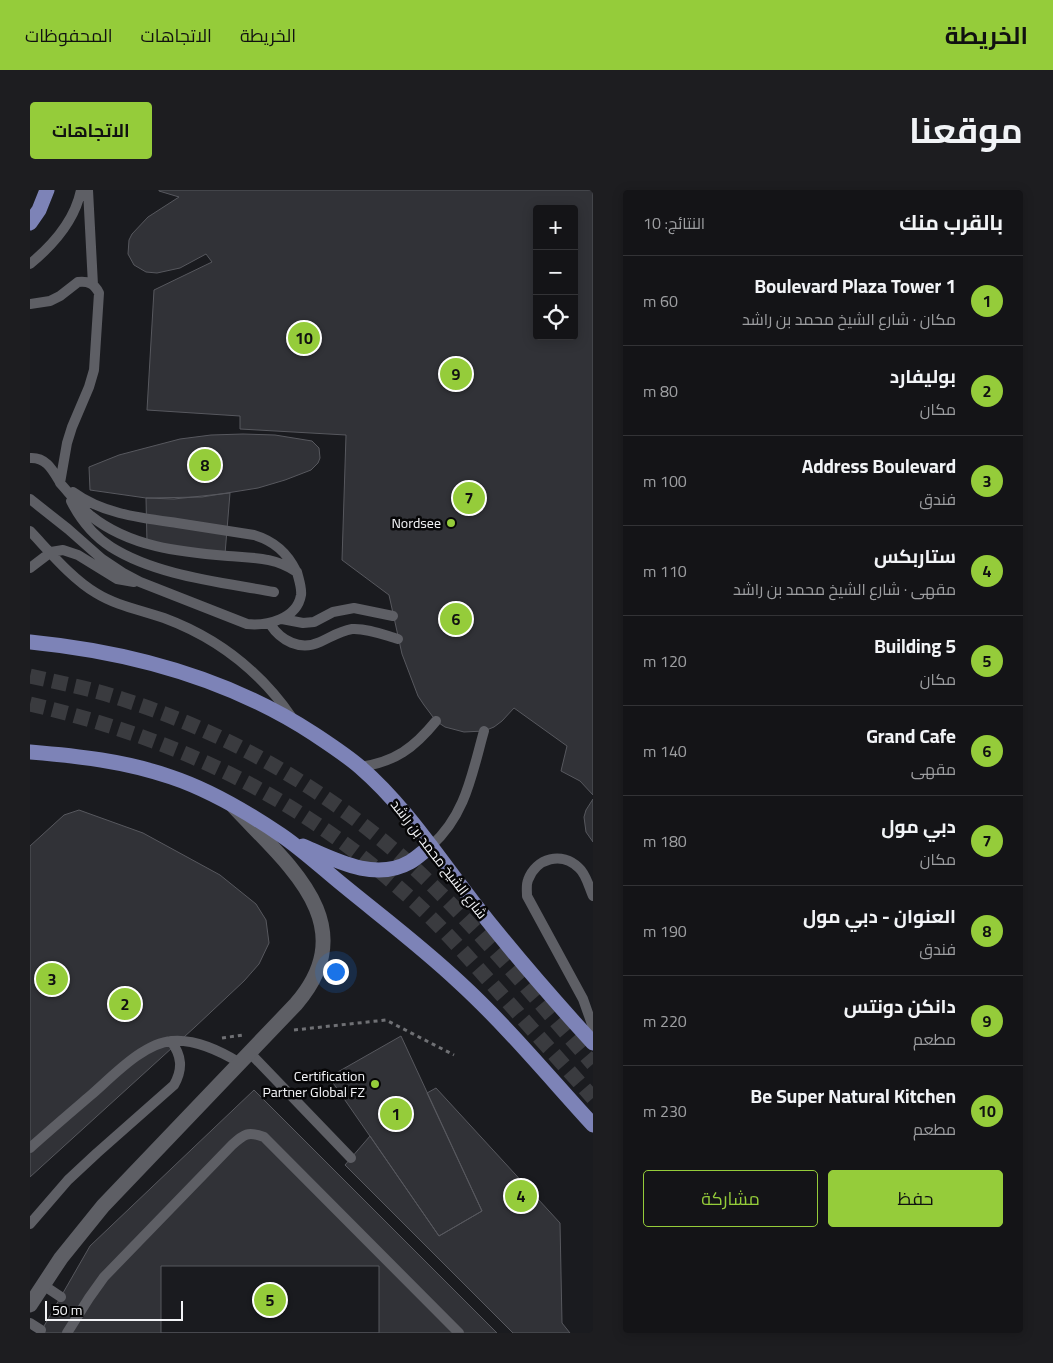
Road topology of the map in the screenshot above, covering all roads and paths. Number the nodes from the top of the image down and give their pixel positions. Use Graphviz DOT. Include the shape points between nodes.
graph roads {
  1 [pos="47,190"];
  2 [pos="81,190"];
  3 [pos="88,190"];
  4 [pos="30,222"];
  5 [pos="30,264"];
  6 [pos="93,284"];
  7 [pos="30,304"];
  8 [pos="30,458"];
  9 [pos="60,483"];
  10 [pos="32,501"];
  11 [pos="30,531"];
  12 [pos="30,568"];
  13 [pos="297,572"];
  14 [pos="140,582"];
  15 [pos="274,592"];
  16 [pos="393,616"];
  17 [pos="282,619"];
  18 [pos="270,624"];
  19 [pos="398,639"];
  20 [pos="32,641"];
  21 [pos="436,721"];
  22 [pos="295,722"];
  23 [pos="484,730"];
  24 [pos="30,752"];
  25 [pos="46,753"];
  26 [pos="30,756"];
  27 [pos="360,767"];
  28 [pos="231,804"];
  29 [pos="282,835"];
  30 [pos="431,846"];
  31 [pos="593,896"];
  32 [pos="593,1027"];
  33 [pos="291,1030"];
  34 [pos="244,1035"];
  35 [pos="215,1038"];
  36 [pos="171,1041"];
  37 [pos="593,1043"];
  38 [pos="454,1055"];
  39 [pos="245,1058"];
  40 [pos="593,1125"];
  41 [pos="30,1148"];
  42 [pos="351,1158"];
  43 [pos="30,1224"];
  44 [pos="42,1284"];
  45 [pos="61,1296"];
  46 [pos="30,1305"];
  47 [pos="30,1323"];
  48 [pos="41,1330"];
  49 [pos="67,1333"];
  50 [pos="459,1333"];
  1 -- 4 [label="main road"];
  2 -- 5 [label="lane" via="71,219"];
  3 -- 6 [label="lane"];
  6 -- 7 [label="lane" via="78,282 50,301"];
  6 -- 9 [label="lane" via="98,293 94,370 70,435"];
  8 -- 9 [label="lane" via="44,460"];
  9 -- 13 [label="lane" via="80,497 133,517 266,539 285,552"];
  9 -- 13 [label="lane" via="92,516 126,537 176,550 270,559"];
  9 -- 15 [label="lane" via="79,516 93,532 134,560 185,575"];
  10 -- 14 [label="lane" via="102,559"];
  11 -- 22 [label="lane" via="94,592 185,627 240,659 271,688"];
  12 -- 14 [label="lane" via="51,552 69,551 116,579"];
  13 -- 17 [label="lane" via="301,597 294,609"];
  14 -- 18 [label="lane" via="247,624"];
  16 -- 17 [label="lane" via="354,608 333,612 314,622"];
  17 -- 18 [label="lane"];
  18 -- 19 [label="lane" via="287,641 304,646 361,629"];
  20 -- 22 [label="main road, شارع الشيخ محمد بن راشد" via="81,647 170,667 256,700"];
  21 -- 27 [label="lane" via="418,742 400,755"];
  22 -- 27 [label="main road, شارع الشيخ محمد بن راشد"];
  23 -- 30 [label="lane" via="465,798 446,832"];
  24 -- 25 [label="main road"];
  25 -- 26 [label="main road"];
  25 -- 28 [label="main road" via="102,759 141,768 195,786"];
  27 -- 30 [label="main road, شارع الشيخ محمد بن راشد" via="404,811"];
  28 -- 29 [label="main road"];
  28 -- 39 [label="street" via="306,886 321,921 324,941 322,959 308,991"];
  29 -- 30 [label="main road" via="336,861 366,870 392,870 410,862"];
  29 -- 40 [label="main road" via="459,982"];
  30 -- 37 [label="main road, شارع الشيخ محمد بن راشد" via="508,947"];
  31 -- 32 [label="lane" via="580,868 569,860 543,861 527,882 528,896 583,999"];
  33 -- 38 [label="path" via="386,1020"];
  34 -- 35 [label="path"];
  36 -- 39 [label="lane"];
  36 -- 41 [label="lane" via="136,1056"];
  36 -- 43 [label="lane" via="177,1048 181,1067 174,1085 68,1180"];
  39 -- 42 [label="lane"];
  39 -- 44 [label="street" via="103,1206"];
  44 -- 45 [label="lane"];
  44 -- 46 [label="street"];
  47 -- 48 [label="lane"];
  49 -- 50 [label="lane" via="104,1277 232,1145 247,1134 255,1133 264,1137"];
}
